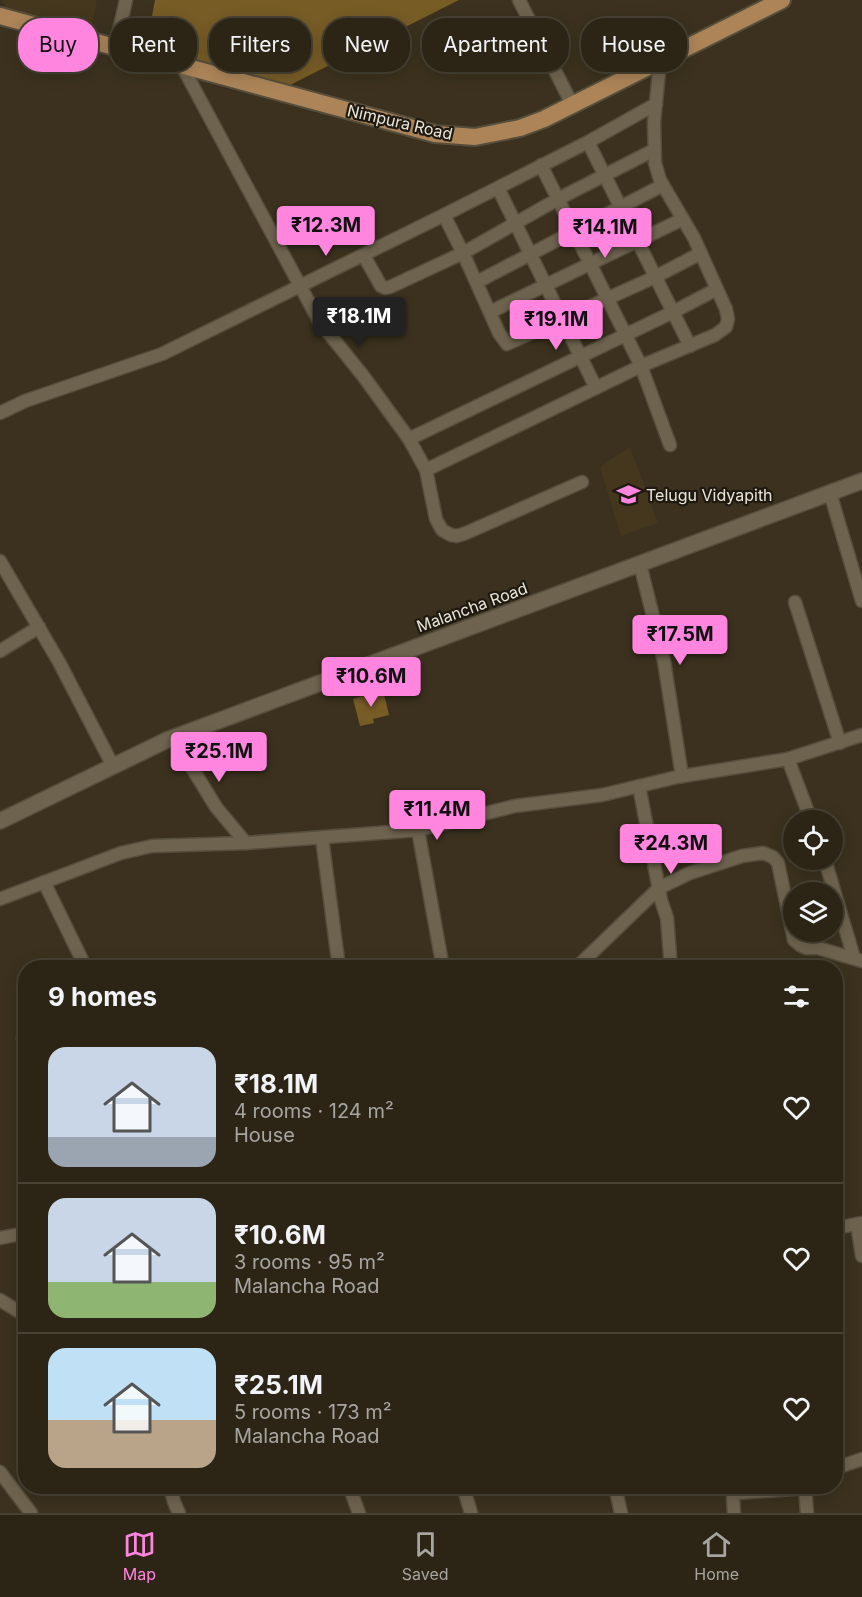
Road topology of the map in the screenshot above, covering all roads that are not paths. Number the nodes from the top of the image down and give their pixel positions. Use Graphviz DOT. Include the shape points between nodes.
graph roads {
  1 [pos="126,0"];
  2 [pos="519,0"];
  3 [pos="782,0"];
  4 [pos="0,16"];
  5 [pos="122,18"];
  6 [pos="110,47"];
  7 [pos="687,48"];
  8 [pos="197,70"];
  9 [pos="185,72"];
  10 [pos="640,72"];
  11 [pos="659,72"];
  12 [pos="656,104"];
  13 [pos="573,106"];
  14 [pos="588,142"];
  15 [pos="654,150"];
  16 [pos="541,165"];
  17 [pos="604,175"];
  18 [pos="663,185"];
  19 [pos="498,188"];
  20 [pos="558,199"];
  21 [pos="620,207"];
  22 [pos="444,215"];
  23 [pos="683,219"];
  24 [pos="516,224"];
  25 [pos="574,231"];
  26 [pos="638,242"];
  27 [pos="464,253"];
  28 [pos="701,253"];
  29 [pos="531,255"];
  30 [pos="364,256"];
  31 [pos="591,265"];
  32 [pos="655,277"];
  33 [pos="477,282"];
  34 [pos="546,286"];
  35 [pos="300,287"];
  36 [pos="717,289"];
  37 [pos="608,299"];
  38 [pos="490,312"];
  39 [pos="673,312"];
  40 [pos="563,320"];
  41 [pos="626,335"];
  42 [pos="690,346"];
  43 [pos="580,356"];
  44 [pos="641,366"];
  45 [pos="596,388"];
  46 [pos="0,413"];
  47 [pos="409,439"];
  48 [pos="670,445"];
  49 [pos="426,470"];
  50 [pos="862,481"];
  51 [pos="582,482"];
  52 [pos="830,493"];
  53 [pos="0,561"];
  54 [pos="640,564"];
  55 [pos="862,601"];
  56 [pos="795,602"];
  57 [pos="39,627"];
  58 [pos="0,651"];
  59 [pos="862,735"];
  60 [pos="173,737"];
  61 [pos="840,743"];
  62 [pos="788,759"];
  63 [pos="112,766"];
  64 [pos="682,776"];
  65 [pos="639,786"];
  66 [pos="807,810"];
  67 [pos="0,821"];
  68 [pos="418,830"];
  69 [pos="322,838"];
  70 [pos="246,843"];
  71 [pos="828,870"];
  72 [pos="44,882"];
  73 [pos="659,888"];
  74 [pos="0,898"];
  75 [pos="858,959"];
  76 [pos="82,960"];
  77 [pos="338,960"];
  78 [pos="442,960"];
  79 [pos="584,960"];
  80 [pos="670,960"];
  81 [pos="859,1224"];
  82 [pos="843,1226"];
  83 [pos="18,1235"];
  84 [pos="0,1238"];
  85 [pos="862,1256"];
  86 [pos="0,1300"];
  87 [pos="18,1311"];
  88 [pos="862,1459"];
  89 [pos="843,1466"];
  90 [pos="0,1472"];
  91 [pos="172,1494"];
  92 [pos="352,1494"];
  93 [pos="465,1494"];
  94 [pos="617,1494"];
  95 [pos="735,1494"];
  96 [pos="806,1494"];
  97 [pos="31,1513"];
  98 [pos="179,1513"];
  99 [pos="359,1513"];
  100 [pos="471,1513"];
  101 [pos="621,1513"];
  102 [pos="734,1513"];
  103 [pos="807,1513"];
  1 -- 5 [label="street"];
  2 -- 13 [label="street"];
  3 -- 7 [label="main road, Nimpura Road"];
  4 -- 6 [label="main road, Nimpura Road"];
  8 -- 13 [label="main road, Nimpura Road" via="435,134 497,134"];
  9 -- 35 [label="street"];
  10 -- 13 [label="main road, Nimpura Road"];
  11 -- 12 [label="street"];
  12 -- 14 [label="street"];
  12 -- 15 [label="street"];
  14 -- 16 [label="street"];
  14 -- 17 [label="street"];
  15 -- 17 [label="street"];
  15 -- 18 [label="street"];
  16 -- 19 [label="street"];
  16 -- 20 [label="street"];
  17 -- 20 [label="street"];
  17 -- 21 [label="street"];
  18 -- 21 [label="street"];
  18 -- 23 [label="street"];
  19 -- 22 [label="street"];
  19 -- 24 [label="street"];
  20 -- 24 [label="street"];
  20 -- 25 [label="street"];
  21 -- 25 [label="street"];
  21 -- 26 [label="street"];
  22 -- 27 [label="street"];
  22 -- 30 [label="street"];
  23 -- 26 [label="street"];
  23 -- 28 [label="street"];
  24 -- 27 [label="street"];
  24 -- 29 [label="street"];
  25 -- 29 [label="street"];
  25 -- 31 [label="street"];
  26 -- 31 [label="street"];
  26 -- 32 [label="street"];
  27 -- 30 [label="street" via="385,288"];
  27 -- 33 [label="street"];
  28 -- 32 [label="street"];
  28 -- 36 [label="street"];
  29 -- 33 [label="street"];
  29 -- 34 [label="street"];
  30 -- 35 [label="street"];
  31 -- 34 [label="street"];
  31 -- 37 [label="street"];
  32 -- 37 [label="street"];
  32 -- 39 [label="street"];
  33 -- 38 [label="street"];
  34 -- 38 [label="street"];
  34 -- 40 [label="street"];
  35 -- 46 [label="street" via="162,354"];
  35 -- 47 [label="street" via="320,321"];
  36 -- 39 [label="street"];
  36 -- 42 [label="street" via="726,309 726,327"];
  37 -- 40 [label="street"];
  37 -- 41 [label="street"];
  38 -- 40 [label="street" via="507,344"];
  39 -- 41 [label="street"];
  39 -- 42 [label="street"];
  40 -- 43 [label="street"];
  41 -- 43 [label="street"];
  41 -- 44 [label="street"];
  42 -- 44 [label="street"];
  43 -- 45 [label="street"];
  43 -- 47 [label="street"];
  44 -- 45 [label="street"];
  44 -- 48 [label="street"];
  45 -- 49 [label="street"];
  47 -- 49 [label="street"];
  49 -- 51 [label="street" via="436,519 442,530 457,536"];
  50 -- 52 [label="street, Malancha Road"];
  52 -- 54 [label="street, Malancha Road"];
  52 -- 55 [label="street"];
  53 -- 57 [label="street"];
  54 -- 60 [label="street, Malancha Road"];
  54 -- 64 [label="street" via="664,661"];
  56 -- 61 [label="street"];
  57 -- 58 [label="street"];
  57 -- 63 [label="street"];
  59 -- 61 [label="street"];
  60 -- 63 [label="street, Malancha Road"];
  60 -- 70 [label="street" via="216,807"];
  61 -- 62 [label="street"];
  62 -- 64 [label="street"];
  62 -- 66 [label="street"];
  63 -- 67 [label="street, Malancha Road"];
  64 -- 65 [label="street"];
  65 -- 68 [label="street" via="515,806"];
  65 -- 73 [label="street"];
  68 -- 69 [label="street"];
  68 -- 78 [label="street"];
  69 -- 70 [label="street"];
  69 -- 77 [label="street"];
  70 -- 72 [label="street" via="144,848"];
  71 -- 75 [label="street"];
  72 -- 74 [label="street"];
  72 -- 76 [label="street"];
  73 -- 75 [label="street" via="742,856 773,857 781,872 794,940 806,948"];
  73 -- 79 [label="street"];
  73 -- 80 [label="street" via="667,918"];
  81 -- 82 [label="street"];
  81 -- 85 [label="street"];
  83 -- 84 [label="street"];
  86 -- 87 [label="street"];
  88 -- 89 [label="street"];
  90 -- 97 [label="street"];
  91 -- 98 [label="street"];
  92 -- 99 [label="street"];
  93 -- 100 [label="street"];
  94 -- 101 [label="street"];
  95 -- 102 [label="street"];
  96 -- 103 [label="street"];
}
